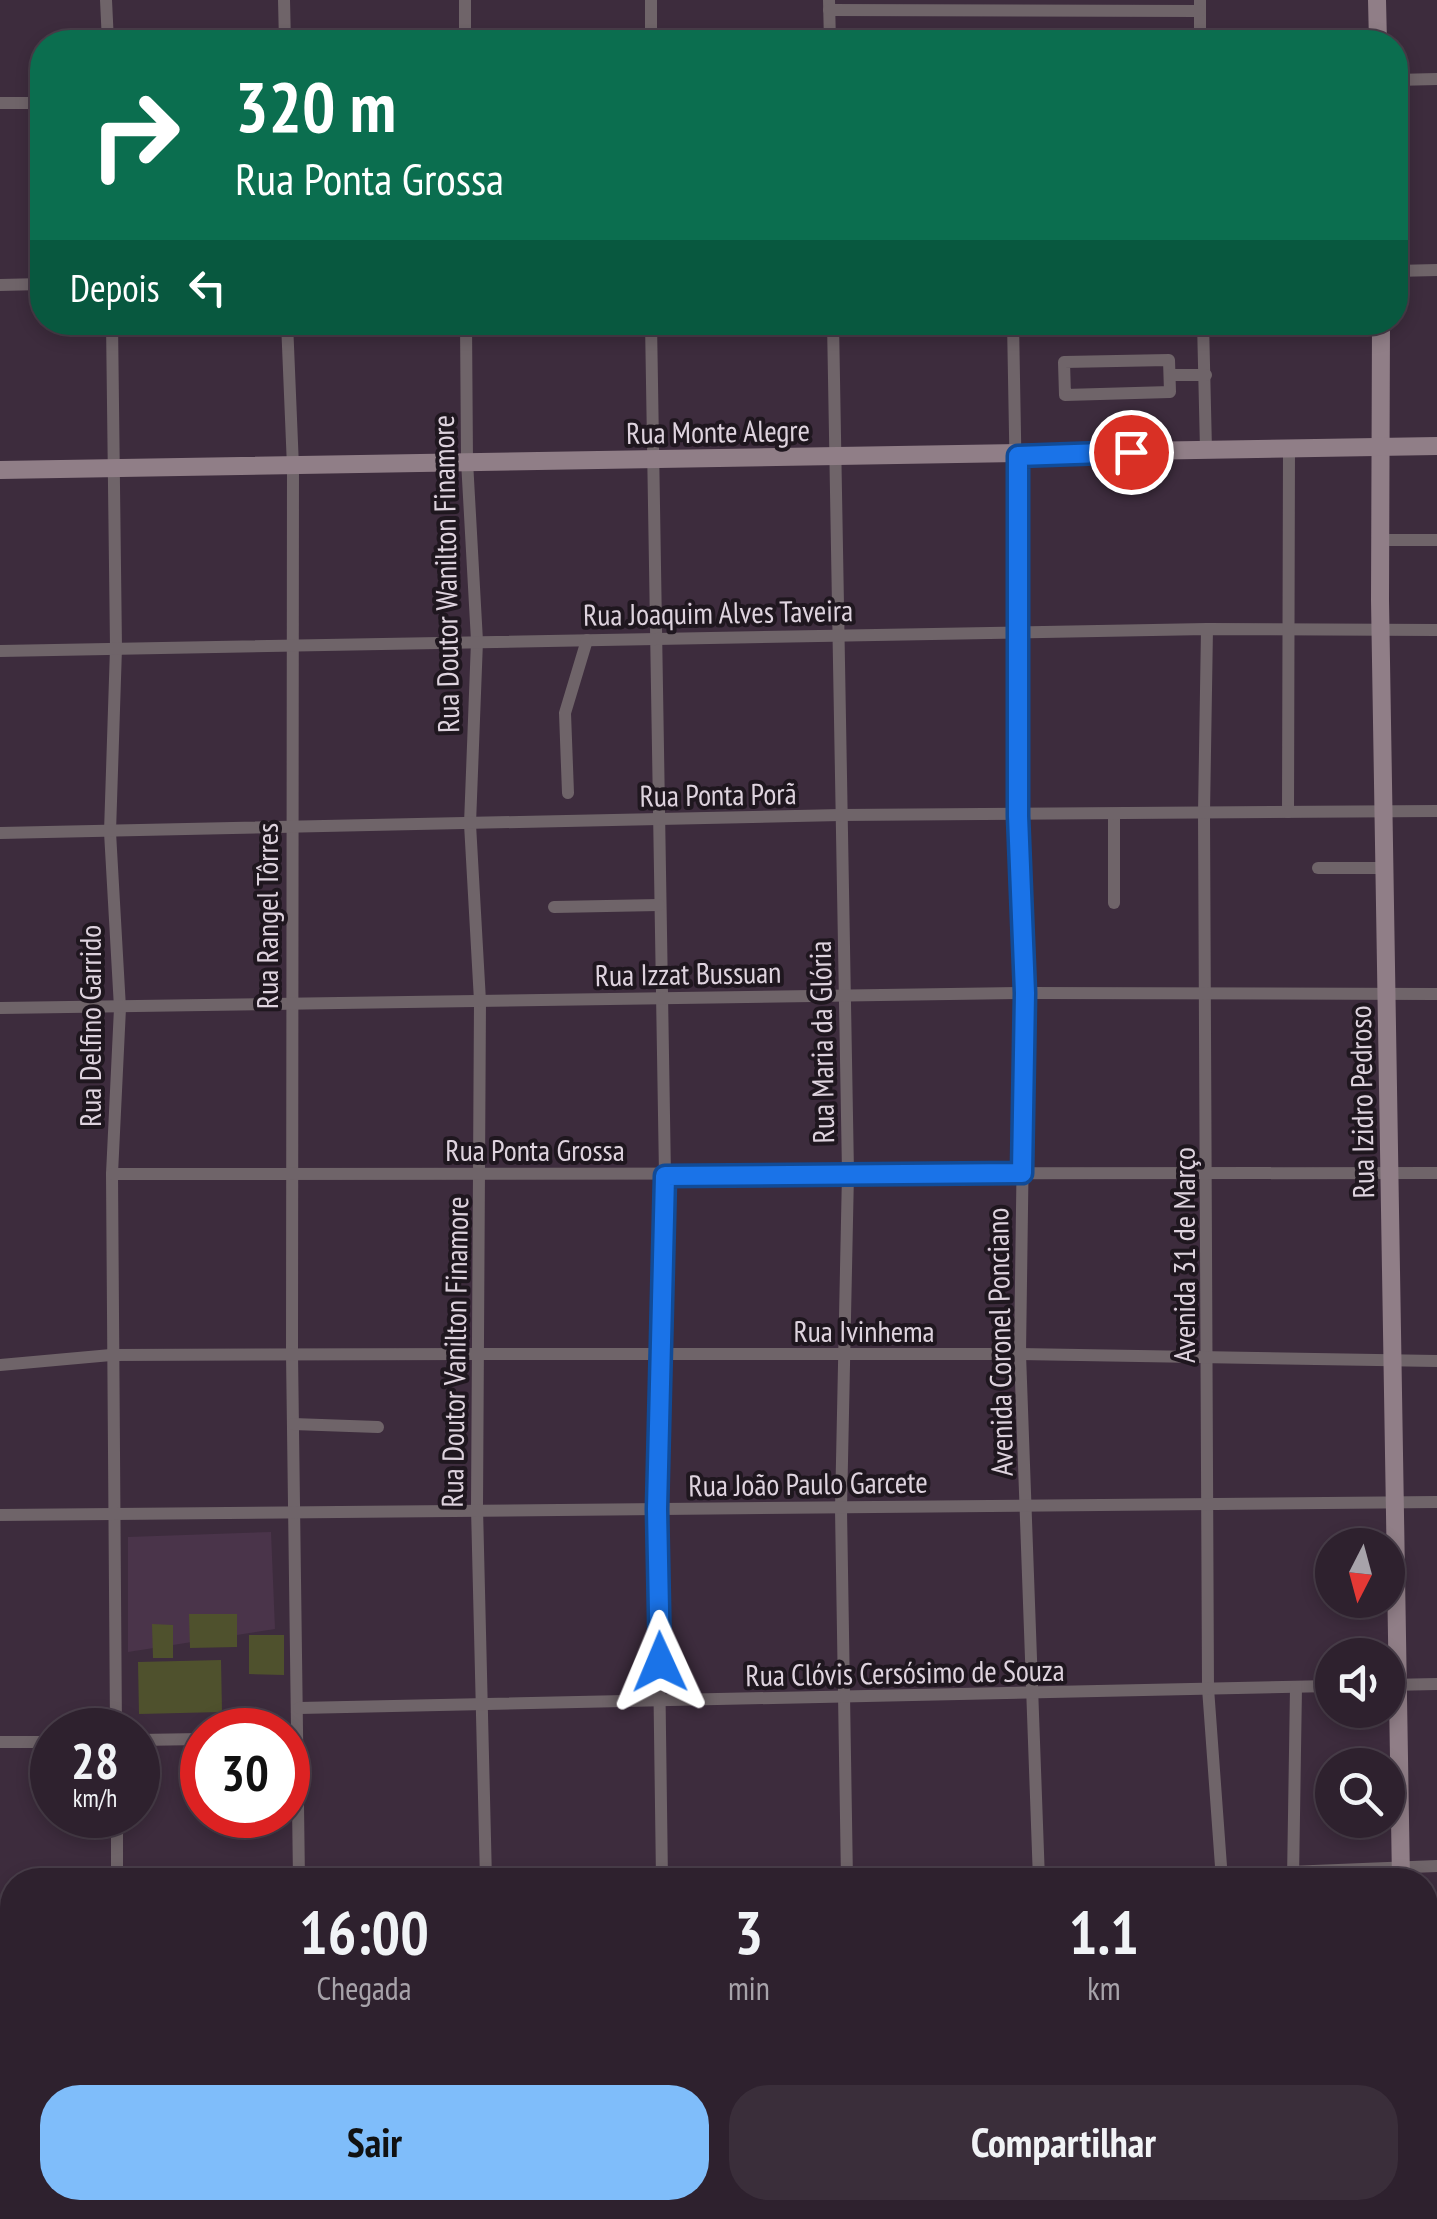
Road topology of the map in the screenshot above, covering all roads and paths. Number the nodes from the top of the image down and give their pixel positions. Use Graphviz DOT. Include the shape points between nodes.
graph roads {
  1 [pos="106,0"];
  2 [pos="284,0"];
  3 [pos="465,0"];
  4 [pos="651,0"];
  5 [pos="1377,0"];
  6 [pos="1028,4"];
  7 [pos="830,5"];
  8 [pos="1199,5"];
  9 [pos="107,30"];
  10 [pos="284,30"];
  11 [pos="466,30"];
  12 [pos="651,30"];
  13 [pos="1200,30"];
  14 [pos="1378,30"];
  15 [pos="1437,79"];
  16 [pos="1408,80"];
  17 [pos="0,103"];
  18 [pos="30,103"];
  19 [pos="1437,270"];
  20 [pos="1408,271"];
  21 [pos="30,284"];
  22 [pos="0,285"];
  23 [pos="112,335"];
  24 [pos="287,335"];
  25 [pos="466,335"];
  26 [pos="651,335"];
  27 [pos="833,335"];
  28 [pos="1013,335"];
  29 [pos="1204,335"];
  30 [pos="1381,335"];
  31 [pos="1206,374"];
  32 [pos="1170,376"];
  33 [pos="1382,446"];
  34 [pos="1437,446"];
  35 [pos="1289,448"];
  36 [pos="1206,450"];
  37 [pos="833,456"];
  38 [pos="1018,456"];
  39 [pos="654,460"];
  40 [pos="467,461"];
  41 [pos="292,466"];
  42 [pos="112,469"];
  43 [pos="0,470"];
  44 [pos="1381,540"];
  45 [pos="1437,540"];
  46 [pos="1207,629"];
  47 [pos="1288,630"];
  48 [pos="1381,630"];
  49 [pos="1437,630"];
  50 [pos="1020,632"];
  51 [pos="837,636"];
  52 [pos="656,638"];
  53 [pos="588,640"];
  54 [pos="477,641"];
  55 [pos="292,644"];
  56 [pos="116,648"];
  57 [pos="0,650"];
  58 [pos="568,793"];
  59 [pos="1384,810"];
  60 [pos="1437,811"];
  61 [pos="1288,812"];
  62 [pos="1204,813"];
  63 [pos="842,816"];
  64 [pos="1018,816"];
  65 [pos="1114,816"];
  66 [pos="658,820"];
  67 [pos="470,824"];
  68 [pos="290,828"];
  69 [pos="110,832"];
  70 [pos="0,833"];
  71 [pos="1318,868"];
  72 [pos="1385,868"];
  73 [pos="1114,903"];
  74 [pos="659,906"];
  75 [pos="554,907"];
  76 [pos="1025,993"];
  77 [pos="1208,994"];
  78 [pos="1387,994"];
  79 [pos="1437,994"];
  80 [pos="845,996"];
  81 [pos="659,998"];
  82 [pos="292,1002"];
  83 [pos="480,1002"];
  84 [pos="0,1008"];
  85 [pos="120,1008"];
  86 [pos="480,1173"];
  87 [pos="848,1173"];
  88 [pos="1022,1173"];
  89 [pos="1208,1173"];
  90 [pos="1390,1173"];
  91 [pos="1437,1173"];
  92 [pos="112,1174"];
  93 [pos="294,1175"];
  94 [pos="665,1176"];
  95 [pos="292,1354"];
  96 [pos="478,1354"];
  97 [pos="1020,1354"];
  98 [pos="112,1355"];
  99 [pos="844,1355"];
  100 [pos="660,1356"];
  101 [pos="1208,1358"];
  102 [pos="1392,1360"];
  103 [pos="1437,1361"];
  104 [pos="0,1366"];
  105 [pos="293,1424"];
  106 [pos="378,1427"];
  107 [pos="1437,1502"];
  108 [pos="1208,1503"];
  109 [pos="1395,1503"];
  110 [pos="1027,1504"];
  111 [pos="477,1508"];
  112 [pos="657,1509"];
  113 [pos="841,1509"];
  114 [pos="296,1510"];
  115 [pos="114,1514"];
  116 [pos="0,1515"];
  117 [pos="1394,1638"];
  118 [pos="1437,1684"];
  119 [pos="1405,1685"];
  120 [pos="1296,1686"];
  121 [pos="1315,1686"];
  122 [pos="1208,1688"];
  123 [pos="1029,1696"];
  124 [pos="841,1698"];
  125 [pos="661,1701"];
  126 [pos="479,1704"];
  127 [pos="116,1708"];
  128 [pos="299,1708"];
  129 [pos="1395,1728"];
  130 [pos="0,1742"];
  131 [pos="30,1742"];
  132 [pos="117,1838"];
  133 [pos="297,1838"];
  134 [pos="117,1868"];
  135 [pos="298,1868"];
  136 [pos="486,1868"];
  137 [pos="662,1868"];
  138 [pos="847,1868"];
  139 [pos="1037,1868"];
  140 [pos="1221,1868"];
  141 [pos="1293,1868"];
  142 [pos="1401,1868"];
  1 -- 9 [label="street"];
  2 -- 10 [label="street"];
  3 -- 11 [label="street"];
  4 -- 12 [label="street"];
  5 -- 14 [label="street"];
  6 -- 7 [label="street"];
  6 -- 8 [label="street"];
  8 -- 13 [label="street"];
  15 -- 16 [label="street"];
  17 -- 18 [label="street"];
  19 -- 20 [label="street"];
  21 -- 22 [label="street"];
  23 -- 42 [label="street, Rua Delfino Garrido"];
  24 -- 41 [label="street, Rua Rangel Tôrres"];
  25 -- 40 [label="street, Rua Doutor Wanilton Finamore"];
  26 -- 39 [label="street"];
  27 -- 37 [label="street, Rua Maria da Glória"];
  28 -- 38 [label="street, Avenida Coronel Ponciano"];
  29 -- 31 [label="street"];
  30 -- 33 [label="street, Rua Izidro Pedroso"];
  31 -- 32 [label="street"];
  31 -- 36 [label="street"];
  32 -- 32 [label="street" via="1170,360 1064,362 1065,395 1170,392"];
  33 -- 34 [label="street, Rua Monte Alegre"];
  33 -- 35 [label="street, Rua Monte Alegre"];
  33 -- 44 [label="street, Rua Izidro Pedroso"];
  35 -- 36 [label="street, Rua Monte Alegre"];
  35 -- 47 [label="street"];
  36 -- 38 [label="street, Rua Monte Alegre"];
  37 -- 38 [label="street, Rua Monte Alegre"];
  37 -- 39 [label="street, Rua Monte Alegre"];
  37 -- 51 [label="street, Rua Maria da Glória"];
  38 -- 50 [label="street, Avenida Coronel Ponciano"];
  39 -- 40 [label="street, Rua Monte Alegre"];
  39 -- 52 [label="street"];
  40 -- 41 [label="street, Rua Monte Alegre"];
  40 -- 54 [label="street, Rua Doutor Wanilton Finamore"];
  41 -- 42 [label="street, Rua Monte Alegre"];
  41 -- 55 [label="street, Rua Rangel Tôrres"];
  42 -- 43 [label="street, Rua Monte Alegre"];
  42 -- 56 [label="street, Rua Delfino Garrido"];
  44 -- 45 [label="street"];
  44 -- 48 [label="street, Rua Izidro Pedroso"];
  46 -- 47 [label="street, Rua Joaquim Alves Taveira"];
  46 -- 50 [label="street, Rua Joaquim Alves Taveira"];
  46 -- 62 [label="street, Avenida 31 de Março"];
  47 -- 48 [label="street, Rua Joaquim Alves Taveira"];
  47 -- 61 [label="street"];
  48 -- 49 [label="street, Rua Joaquim Alves Taveira"];
  48 -- 59 [label="street, Rua Izidro Pedroso"];
  50 -- 51 [label="street, Rua Joaquim Alves Taveira"];
  50 -- 64 [label="street, Avenida Coronel Ponciano"];
  51 -- 52 [label="street, Rua Joaquim Alves Taveira"];
  51 -- 63 [label="street, Rua Maria da Glória"];
  52 -- 53 [label="street, Rua Joaquim Alves Taveira"];
  52 -- 66 [label="street"];
  53 -- 54 [label="street, Rua Joaquim Alves Taveira"];
  53 -- 58 [label="street" via="565,713"];
  54 -- 55 [label="street, Rua Joaquim Alves Taveira"];
  54 -- 67 [label="street, Rua Doutor Wanilton Finamore"];
  55 -- 56 [label="street, Rua Joaquim Alves Taveira"];
  55 -- 68 [label="street, Rua Rangel Tôrres"];
  56 -- 57 [label="street, Rua Joaquim Alves Taveira"];
  56 -- 69 [label="street, Rua Delfino Garrido"];
  59 -- 60 [label="street, Rua Ponta Porã"];
  59 -- 61 [label="street, Rua Ponta Porã"];
  59 -- 72 [label="street, Rua Izidro Pedroso"];
  61 -- 62 [label="street, Rua Ponta Porã"];
  62 -- 65 [label="street, Rua Ponta Porã"];
  62 -- 77 [label="street, Avenida 31 de Março"];
  63 -- 64 [label="street, Rua Ponta Porã"];
  63 -- 66 [label="street, Rua Ponta Porã"];
  63 -- 80 [label="street, Rua Maria da Glória"];
  64 -- 65 [label="street, Rua Ponta Porã"];
  64 -- 76 [label="street, Avenida Coronel Ponciano"];
  65 -- 73 [label="street"];
  66 -- 67 [label="street, Rua Ponta Porã"];
  66 -- 74 [label="street"];
  67 -- 68 [label="street, Rua Ponta Porã"];
  67 -- 83 [label="street, Rua Doutor Vanilton Finamore"];
  68 -- 69 [label="street, Rua Ponta Porã"];
  68 -- 82 [label="street, Rua Rangel Tôrres"];
  69 -- 70 [label="street, Rua Ponta Porã"];
  69 -- 85 [label="street, Rua Delfino Garrido"];
  71 -- 72 [label="street"];
  72 -- 78 [label="street, Rua Izidro Pedroso"];
  74 -- 75 [label="street"];
  74 -- 81 [label="street"];
  76 -- 77 [label="street, Rua Izzat Bussuan"];
  76 -- 80 [label="street, Rua Izzat Bussuan"];
  76 -- 88 [label="street, Avenida Coronel Ponciano"];
  77 -- 78 [label="street, Rua Izzat Bussuan"];
  77 -- 89 [label="street, Avenida 31 de Março"];
  78 -- 79 [label="street, Rua Izzat Bussuan"];
  78 -- 90 [label="street, Rua Izidro Pedroso"];
  80 -- 81 [label="street, Rua Izzat Bussuan"];
  80 -- 87 [label="street, Rua Maria da Glória"];
  81 -- 83 [label="street, Rua Izzat Bussuan"];
  81 -- 94 [label="street"];
  82 -- 83 [label="street, Rua Izzat Bussuan"];
  82 -- 85 [label="street, Rua Izzat Bussuan"];
  82 -- 93 [label="street, Rua Rangel Tôrres"];
  83 -- 86 [label="street, Rua Doutor Vanilton Finamore"];
  84 -- 85 [label="street, Rua Izzat Bussuan"];
  85 -- 92 [label="street, Rua Delfino Garrido"];
  86 -- 93 [label="street, Rua Ponta Grossa"];
  86 -- 94 [label="street, Rua Ponta Grossa"];
  86 -- 96 [label="street, Rua Doutor Vanilton Finamore"];
  87 -- 88 [label="street, Rua Ponta Grossa"];
  87 -- 94 [label="street, Rua Ponta Grossa"];
  87 -- 99 [label="street, Rua Maria da Glória"];
  88 -- 89 [label="street, Rua Ponta Grossa"];
  88 -- 97 [label="street, Avenida Coronel Ponciano"];
  89 -- 90 [label="street, Rua Ponta Grossa"];
  89 -- 101 [label="street, Avenida 31 de Março"];
  90 -- 91 [label="street, Rua Ponta Grossa"];
  90 -- 102 [label="street, Rua Izidro Pedroso"];
  92 -- 93 [label="street, Rua Ponta Grossa"];
  92 -- 98 [label="street, Rua Delfino Garrido"];
  93 -- 95 [label="street, Rua Rangel Tôrres"];
  94 -- 100 [label="street"];
  95 -- 96 [label="street, Rua Ivinhema"];
  95 -- 98 [label="street, Rua Ivinhema"];
  95 -- 105 [label="street, Rua Rangel Tôrres"];
  96 -- 100 [label="street, Rua Ivinhema"];
  96 -- 111 [label="street, Rua Doutor Vanilton Finamore"];
  97 -- 99 [label="street, Rua Ivinhema"];
  97 -- 101 [label="street, Rua Ivinhema"];
  97 -- 110 [label="street, Avenida Coronel Ponciano"];
  98 -- 104 [label="street, Rua Ivinhema"];
  98 -- 115 [label="street, Rua Delfino Garrido"];
  99 -- 100 [label="street, Rua Ivinhema"];
  99 -- 113 [label="street, Rua Maria da Glória"];
  100 -- 112 [label="street"];
  101 -- 102 [label="street, Rua Ivinhema"];
  101 -- 108 [label="street, Avenida 31 de Março"];
  102 -- 103 [label="street, Rua Ivinhema"];
  102 -- 109 [label="street, Rua Izidro Pedroso"];
  105 -- 106 [label="street"];
  105 -- 114 [label="street, Rua Rangel Tôrres"];
  107 -- 109 [label="street, Rua João Paulo Garcete"];
  108 -- 109 [label="street, Rua João Paulo Garcete"];
  108 -- 110 [label="street, Rua João Paulo Garcete"];
  108 -- 122 [label="street, Avenida 31 de Março"];
  109 -- 117 [label="street, Rua Izidro Pedroso"];
  110 -- 113 [label="street, Rua João Paulo Garcete"];
  110 -- 123 [label="street, Avenida Coronel Ponciano"];
  111 -- 112 [label="street, Rua João Paulo Garcete"];
  111 -- 114 [label="street, Rua João Paulo Garcete"];
  111 -- 126 [label="street, Rua Doutor Vanilton Finamore"];
  112 -- 113 [label="street, Rua João Paulo Garcete"];
  112 -- 125 [label="street"];
  113 -- 124 [label="street, Rua Maria da Glória"];
  114 -- 115 [label="street, Rua João Paulo Garcete"];
  114 -- 128 [label="street, Rua Rangel Tôrres"];
  115 -- 116 [label="street, Rua João Paulo Garcete"];
  115 -- 127 [label="street, Rua Delfino Garrido"];
  118 -- 119 [label="street"];
  120 -- 121 [label="street, Rua Clóvis Cersósimo de Souza"];
  120 -- 122 [label="street, Rua Clóvis Cersósimo de Souza"];
  120 -- 141 [label="street"];
  122 -- 123 [label="street, Rua Clóvis Cersósimo de Souza"];
  122 -- 140 [label="street, Avenida 31 de Março"];
  123 -- 124 [label="street, Rua Clóvis Cersósimo de Souza"];
  123 -- 139 [label="street, Avenida Coronel Ponciano"];
  124 -- 125 [label="street, Rua Clóvis Cersósimo de Souza"];
  124 -- 138 [label="street, Rua Maria da Glória"];
  125 -- 126 [label="street, Rua Clóvis Cersósimo de Souza"];
  125 -- 137 [label="street"];
  126 -- 128 [label="street, Rua Clóvis Cersósimo de Souza"];
  126 -- 136 [label="street, Rua Doutor Vanilton Finamore"];
  129 -- 142 [label="street, Rua Izidro Pedroso"];
  130 -- 131 [label="street"];
  132 -- 134 [label="street"];
  133 -- 135 [label="street, Rua Rangel Tôrres"];
}
